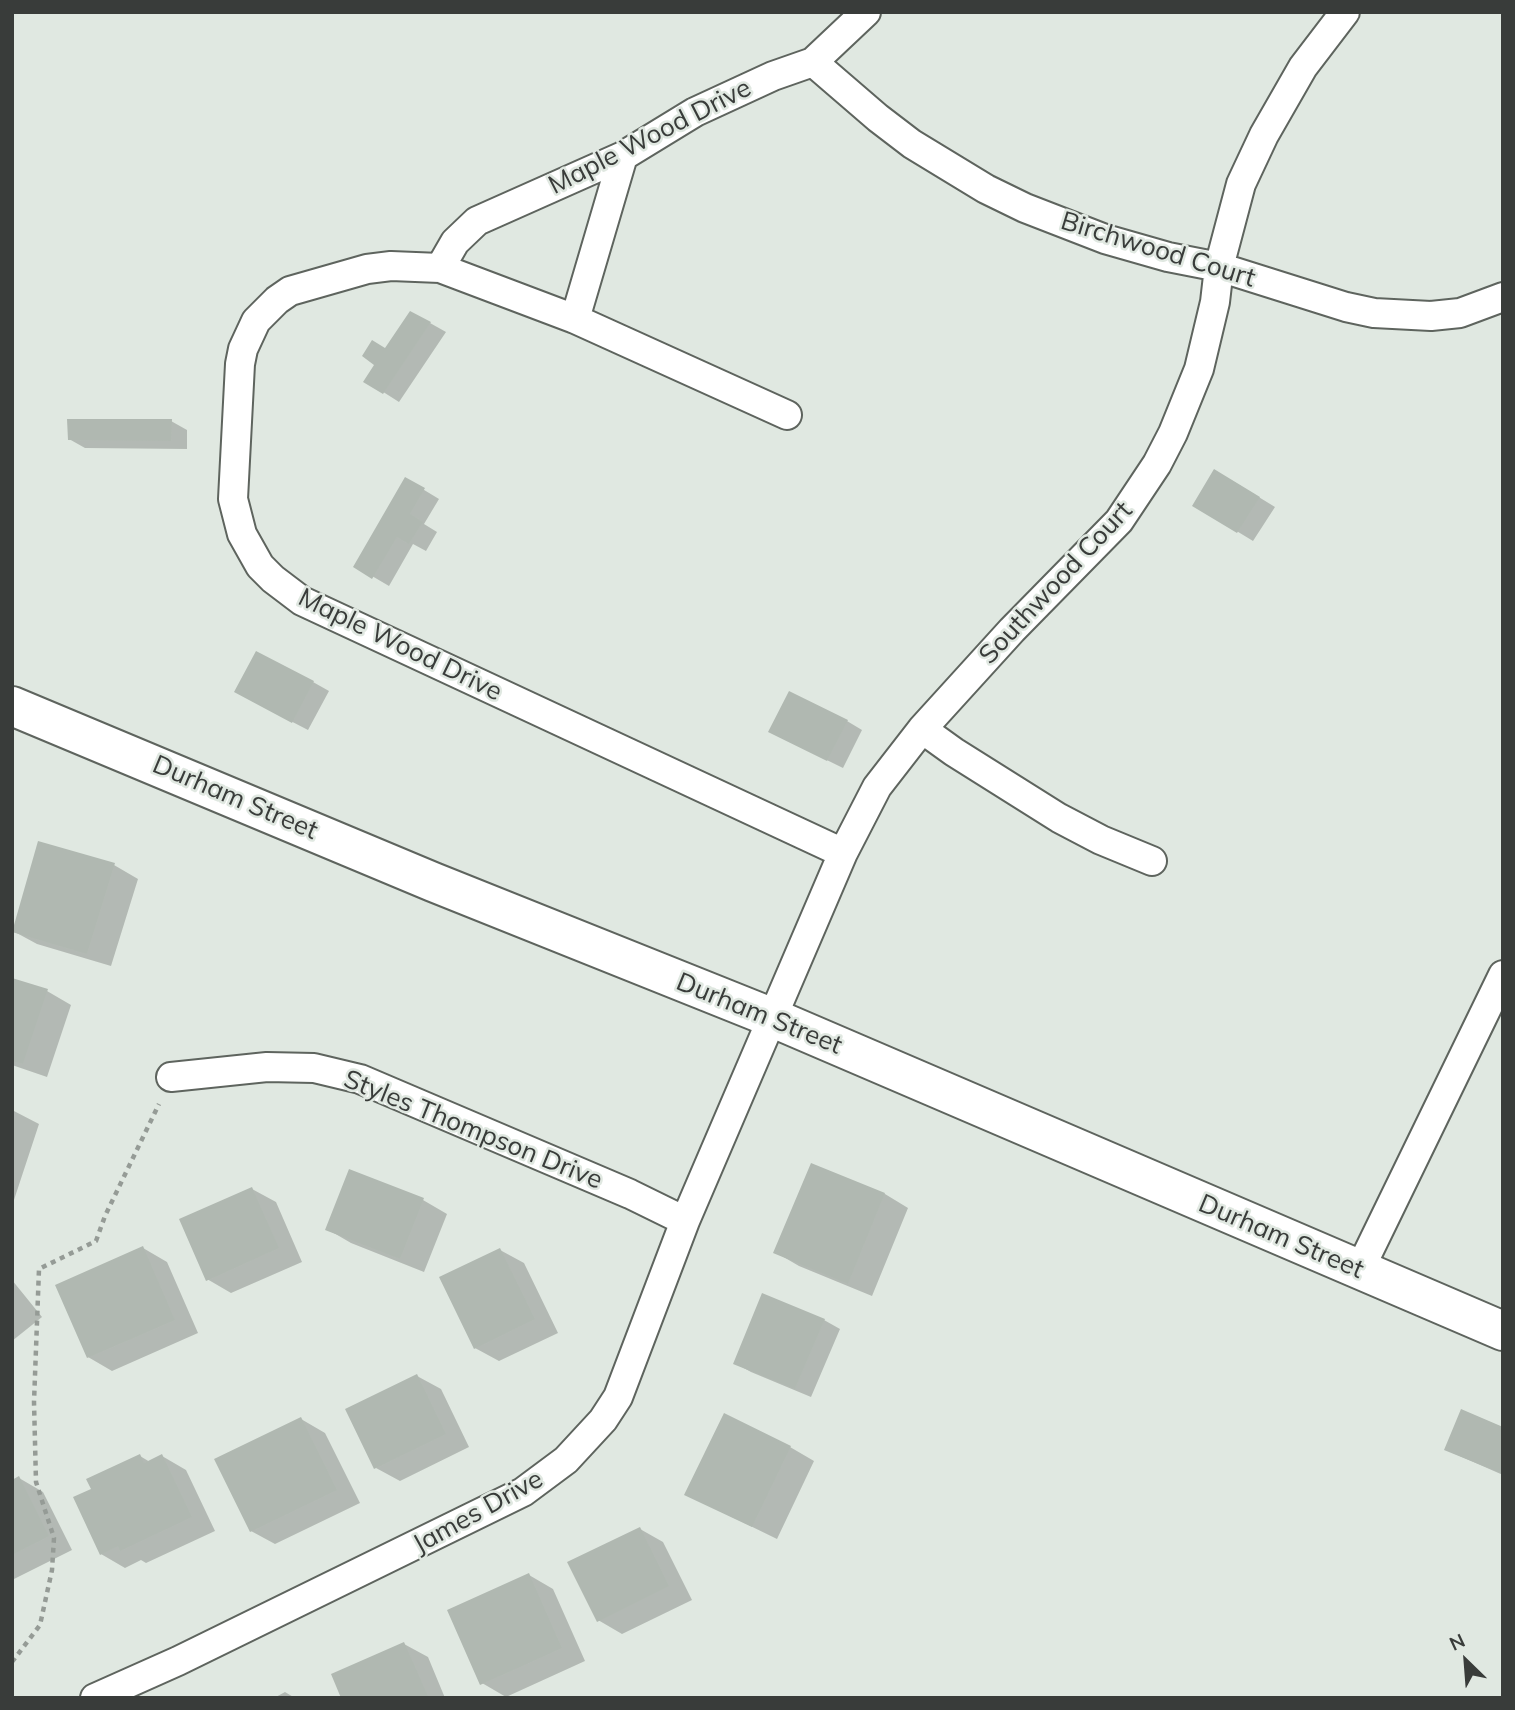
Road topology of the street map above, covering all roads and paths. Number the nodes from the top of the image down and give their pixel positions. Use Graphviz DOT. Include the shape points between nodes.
graph roads {
  1 [pos="866,12"];
  2 [pos="1345,12"];
  3 [pos="813,62"];
  4 [pos="624,156"];
  5 [pos="1219,267"];
  6 [pos="440,268"];
  7 [pos="1503,297"];
  8 [pos="575,319"];
  9 [pos="787,415"];
  10 [pos="12,706"];
  11 [pos="922,729"];
  12 [pos="843,853"];
  13 [pos="1152,860"];
  14 [pos="1503,975"];
  15 [pos="772,1018"];
  16 [pos="170,1077"];
  17 [pos="685,1221"];
  18 [pos="1359,1271"];
  19 [pos="1503,1331"];
  20 [pos="12,1662"];
  21 [pos="95,1698"];
  1 -- 3 [label="street, Maple Wood Drive"];
  2 -- 5 [label="street, Southwood Court" via="1303,67 1264,135 1241,184"];
  3 -- 4 [label="street, Maple Wood Drive" via="695,112"];
  3 -- 5 [label="street, Birchwood Court" via="912,144 1025,208 1105,239"];
  4 -- 6 [label="street, Maple Wood Drive" via="477,222 455,242"];
  4 -- 8 [label="street"];
  5 -- 7 [label="street, Birchwood Court" via="1374,313 1460,313"];
  5 -- 11 [label="street, Southwood Court" via="1199,369 1157,464 1119,521"];
  6 -- 8 [label="street, Maple Wood Drive"];
  6 -- 12 [label="street, Maple Wood Drive" via="367,268 290,291 256,321 240,364 232,484 242,534 260,566 302,601"];
  8 -- 9 [label="street, Maple Wood Drive"];
  10 -- 15 [label="street, Durham Street"];
  11 -- 12 [label="street, Southwood Court" via="877,788"];
  11 -- 13 [label="street" via="1059,818"];
  12 -- 15 [label="street, Southwood Court"];
  14 -- 18 [label="street"];
  15 -- 17 [label="street, James Drive"];
  15 -- 18 [label="street, Durham Street"];
  16 -- 17 [label="street, Styles Thompson Drive" via="267,1067 314,1068 360,1079"];
  16 -- 20 [label="path" via="96,1241 39,1269 36,1482 54,1538 52,1570 40,1625"];
  17 -- 21 [label="street, James Drive" via="618,1397 566,1460 489,1511"];
  18 -- 19 [label="street, Durham Street"];
}
